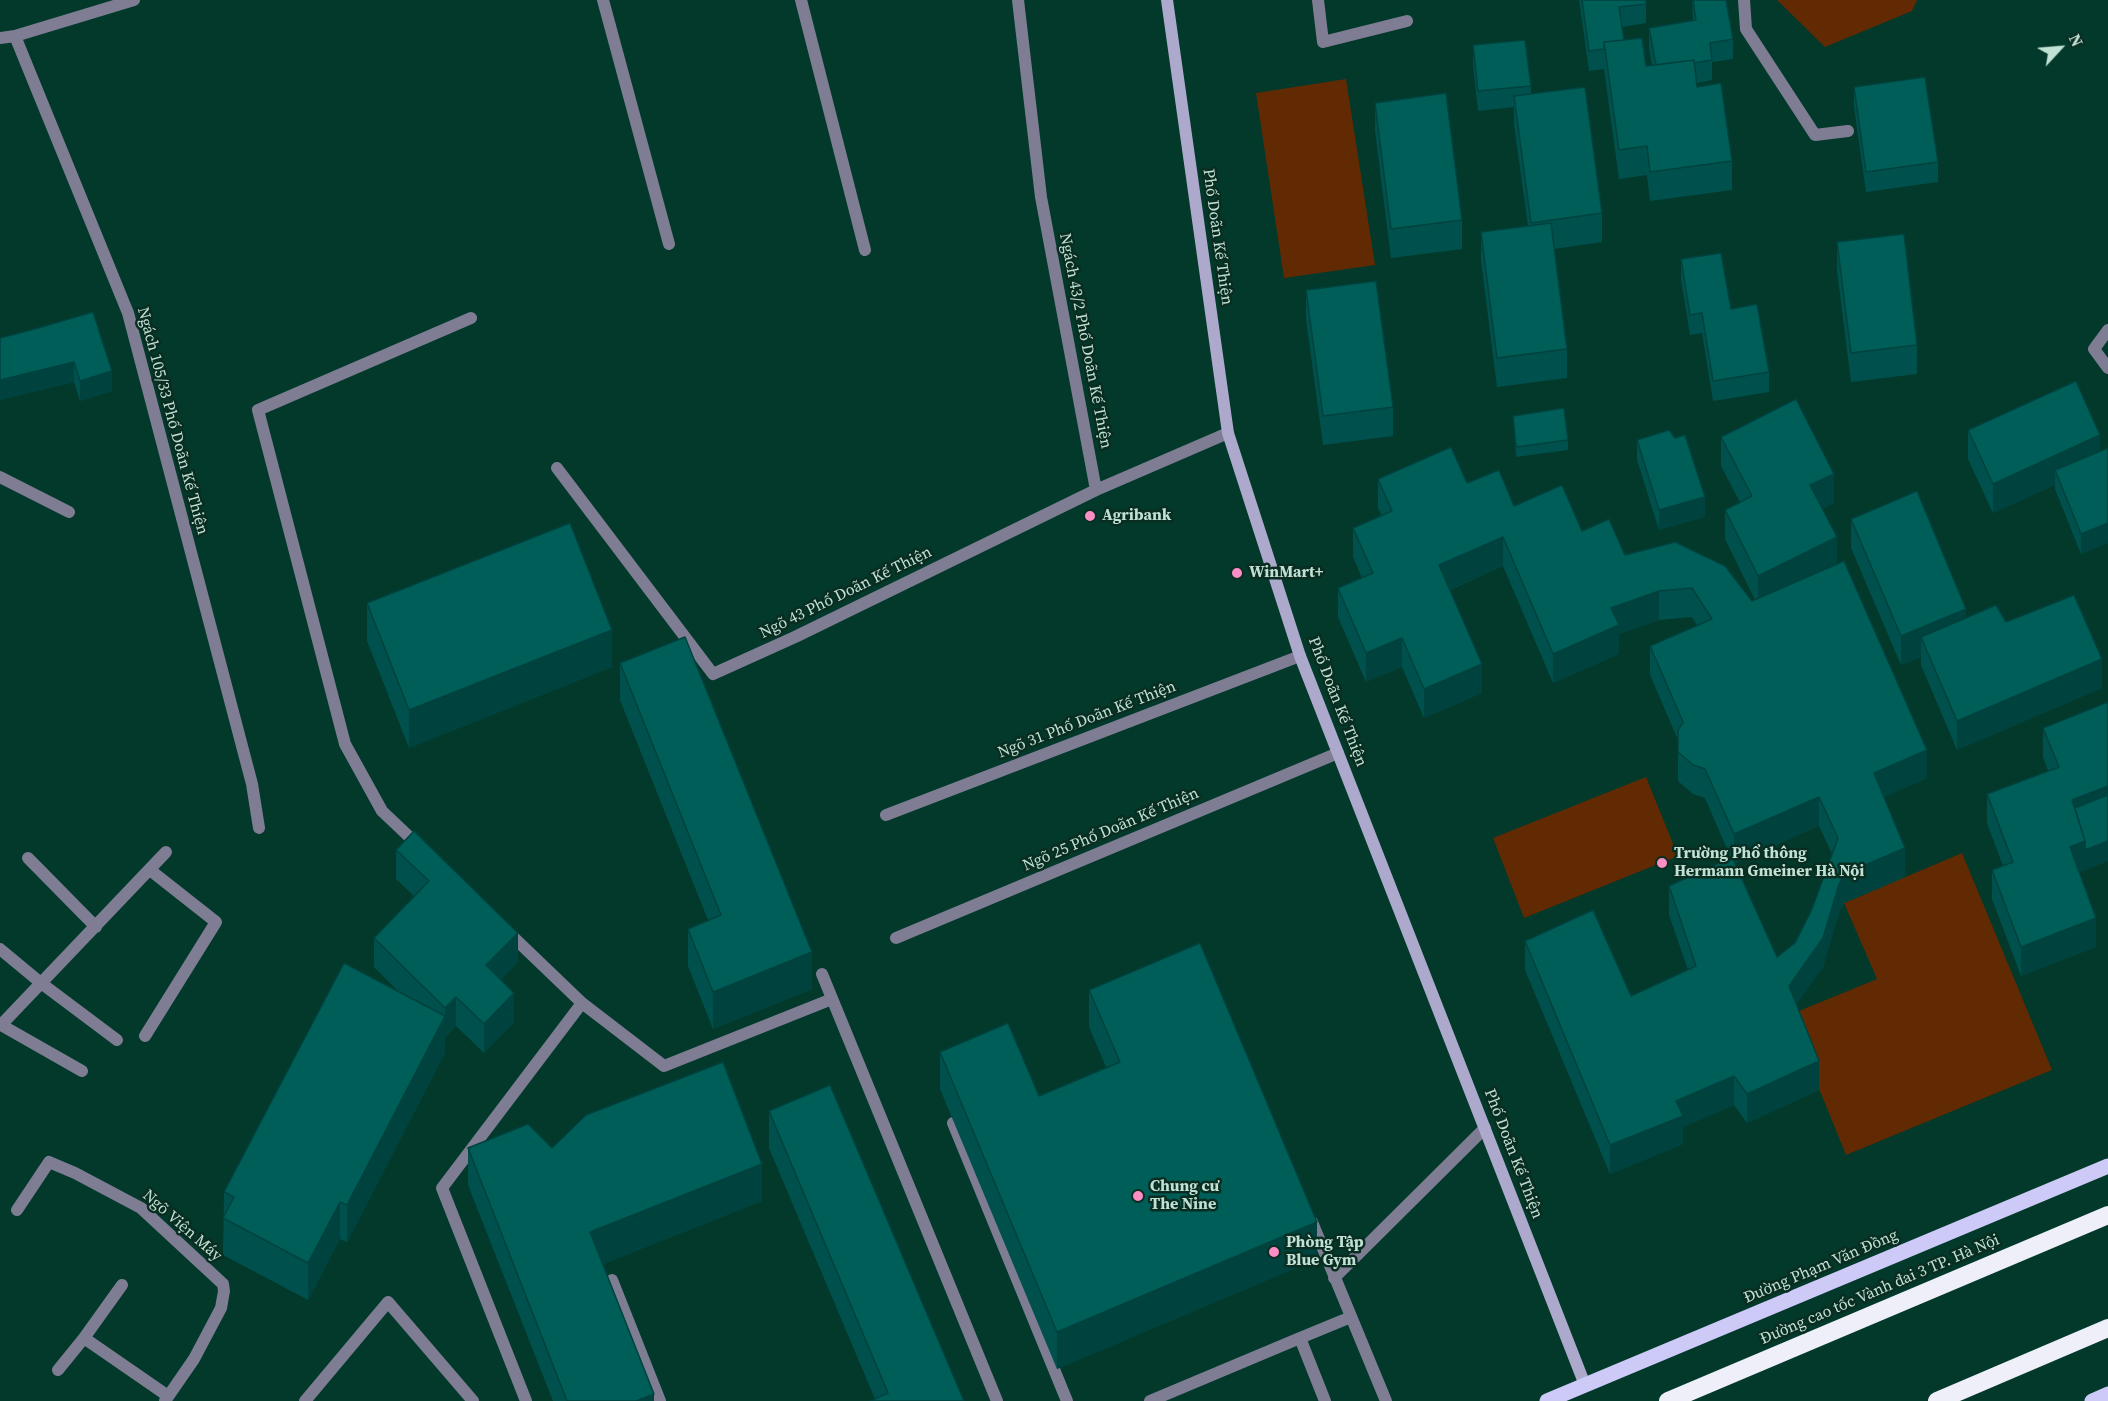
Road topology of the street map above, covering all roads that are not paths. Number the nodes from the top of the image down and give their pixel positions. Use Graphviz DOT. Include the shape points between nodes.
graph roads {
  1 [pos="134,0"];
  2 [pos="603,0"];
  3 [pos="801,0"];
  4 [pos="1018,0"];
  5 [pos="1167,0"];
  6 [pos="1318,0"];
  7 [pos="1744,0"];
  8 [pos="103,4"];
  9 [pos="1407,21"];
  10 [pos="15,36"];
  11 [pos="0,38"];
  12 [pos="1848,131"];
  13 [pos="669,243"];
  14 [pos="865,250"];
  15 [pos="471,318"];
  16 [pos="2108,330"];
  17 [pos="2108,368"];
  18 [pos="1228,433"];
  19 [pos="557,468"];
  20 [pos="0,477"];
  21 [pos="1096,490"];
  22 [pos="69,512"];
  23 [pos="1300,656"];
  24 [pos="1338,753"];
  25 [pos="886,814"];
  26 [pos="260,828"];
  27 [pos="166,852"];
  28 [pos="28,858"];
  29 [pos="432,859"];
  30 [pos="150,870"];
  31 [pos="499,923"];
  32 [pos="96,927"];
  33 [pos="896,938"];
  34 [pos="0,949"];
  35 [pos="822,974"];
  36 [pos="41,983"];
  37 [pos="832,999"];
  38 [pos="582,1003"];
  39 [pos="145,1036"];
  40 [pos="117,1040"];
  41 [pos="82,1071"];
  42 [pos="953,1123"];
  43 [pos="1485,1128"];
  44 [pos="2108,1166"];
  45 [pos="17,1210"];
  46 [pos="1308,1213"];
  47 [pos="2108,1215"];
  48 [pos="1334,1278"];
  49 [pos="612,1280"];
  50 [pos="123,1286"];
  51 [pos="1351,1317"];
  52 [pos="2108,1328"];
  53 [pos="84,1338"];
  54 [pos="1300,1338"];
  55 [pos="58,1370"];
  56 [pos="1586,1385"];
  57 [pos="2108,1394"];
  58 [pos="166,1399"];
  59 [pos="305,1401"];
  60 [pos="474,1401"];
  61 [pos="526,1401"];
  62 [pos="660,1401"];
  63 [pos="997,1401"];
  64 [pos="1067,1401"];
  65 [pos="1150,1401"];
  66 [pos="1325,1401"];
  67 [pos="1386,1401"];
  68 [pos="1547,1401"];
  69 [pos="1668,1401"];
  70 [pos="1937,1401"];
  71 [pos="2092,1401"];
  1 -- 8 [label="lane"];
  2 -- 13 [label="lane"];
  3 -- 14 [label="lane"];
  4 -- 21 [label="lane, Ngách 43/2 Phố Doãn Kế Thiện" via="1041,197"];
  5 -- 18 [label="street, Phố Doãn Kế Thiện"];
  6 -- 9 [label="lane" via="1323,42"];
  7 -- 12 [label="lane" via="1746,29 1815,135"];
  8 -- 10 [label="lane"];
  10 -- 11 [label="lane"];
  10 -- 26 [label="lane, Ngách 105/33 Phố Doãn Kế Thiện" via="128,313 252,784"];
  15 -- 29 [label="lane" via="258,410 345,744 382,811"];
  16 -- 17 [label="lane" via="2094,349"];
  18 -- 21 [label="lane, Ngõ 43 Phố Doãn Kế Thiện"];
  18 -- 23 [label="street, Phố Doãn Kế Thiện"];
  19 -- 21 [label="lane, Ngõ 43 Phố Doãn Kế Thiện" via="713,674"];
  20 -- 22 [label="lane"];
  23 -- 24 [label="street, Phố Doãn Kế Thiện"];
  23 -- 25 [label="lane, Ngõ 31 Phố Doãn Kế Thiện"];
  24 -- 33 [label="lane, Ngõ 25 Phố Doãn Kế Thiện"];
  24 -- 43 [label="street, Phố Doãn Kế Thiện"];
  27 -- 30 [label="lane"];
  28 -- 32 [label="lane"];
  30 -- 32 [label="lane"];
  30 -- 39 [label="lane" via="216,922"];
  31 -- 38 [label="lane"];
  32 -- 36 [label="lane"];
  34 -- 36 [label="lane"];
  35 -- 37 [label="lane"];
  36 -- 40 [label="lane"];
  36 -- 41 [label="lane" via="1,1025"];
  37 -- 38 [label="lane" via="664,1066"];
  37 -- 63 [label="lane"];
  38 -- 61 [label="lane" via="442,1188"];
  42 -- 64 [label="lane"];
  43 -- 48 [label="lane"];
  43 -- 56 [label="street, Phố Doãn Kế Thiện"];
  44 -- 56 [label="main road, Đường Phạm Văn Đồng"];
  45 -- 58 [label="lane, Ngõ Viện Máy" via="49,1162 141,1208 223,1284 221,1308 194,1359"];
  46 -- 48 [label="lane"];
  47 -- 69 [label="highway, Đường cao tốc Vành đai 3 TP. Hà Nội"];
  48 -- 51 [label="lane"];
  49 -- 62 [label="lane"];
  50 -- 53 [label="lane"];
  51 -- 54 [label="lane"];
  51 -- 67 [label="lane"];
  52 -- 70 [label="highway"];
  53 -- 55 [label="lane"];
  53 -- 58 [label="lane"];
  54 -- 65 [label="lane"];
  54 -- 66 [label="lane"];
  56 -- 68 [label="main road, Đường Phạm Văn Đồng"];
  57 -- 71 [label="main road"];
  59 -- 60 [label="lane" via="388,1302"];
}
